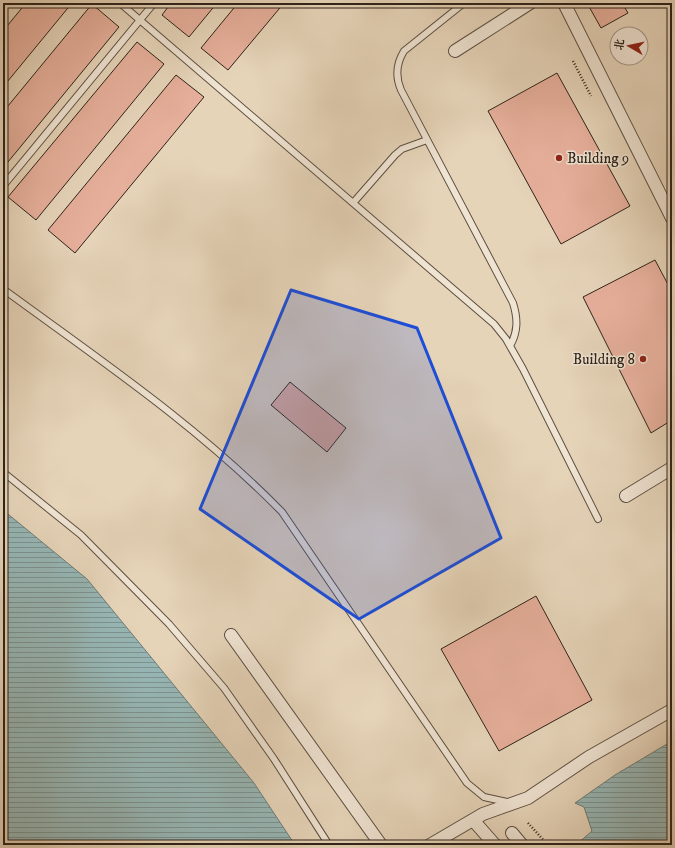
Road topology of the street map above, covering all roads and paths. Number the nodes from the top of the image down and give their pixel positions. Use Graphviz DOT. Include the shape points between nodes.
graph roads {
  1 [pos="120,3"];
  2 [pos="154,3"];
  3 [pos="464,3"];
  4 [pos="530,3"];
  5 [pos="564,3"];
  6 [pos="140,20"];
  7 [pos="455,51"];
  8 [pos="573,61"];
  9 [pos="592,96"];
  10 [pos="427,140"];
  11 [pos="3,186"];
  12 [pos="354,203"];
  13 [pos="672,218"];
  14 [pos="3,289"];
  15 [pos="510,346"];
  16 [pos="672,468"];
  17 [pos="3,472"];
  18 [pos="626,496"];
  19 [pos="598,519"];
  20 [pos="231,635"];
  21 [pos="672,710"];
  22 [pos="528,798"];
  23 [pos="473,820"];
  24 [pos="528,823"];
  25 [pos="512,834"];
  26 [pos="329,845"];
  27 [pos="381,845"];
  28 [pos="430,845"];
  29 [pos="495,845"];
  30 [pos="522,845"];
  31 [pos="548,845"];
  1 -- 6 [label="lane"];
  2 -- 6 [label="lane"];
  3 -- 10 [label="lane" via="410,45 397,66 398,83"];
  4 -- 7 [label="street"];
  5 -- 13 [label="street"];
  6 -- 11 [label="lane"];
  6 -- 12 [label="lane"];
  8 -- 9 [label="path"];
  10 -- 12 [label="lane" via="402,149 395,155"];
  10 -- 15 [label="lane" via="513,303 517,321"];
  12 -- 15 [label="lane" via="494,324"];
  14 -- 22 [label="lane" via="169,410 256,485 282,512 467,783 475,791 495,801"];
  15 -- 19 [label="lane"];
  16 -- 18 [label="street"];
  17 -- 26 [label="lane" via="81,535 169,624 224,688 274,759"];
  20 -- 27 [label="street"];
  21 -- 22 [label="street" via="589,757"];
  22 -- 23 [label="street"];
  23 -- 28 [label="street"];
  23 -- 29 [label="street"];
  24 -- 31 [label="path"];
  25 -- 30 [label="street"];
}
